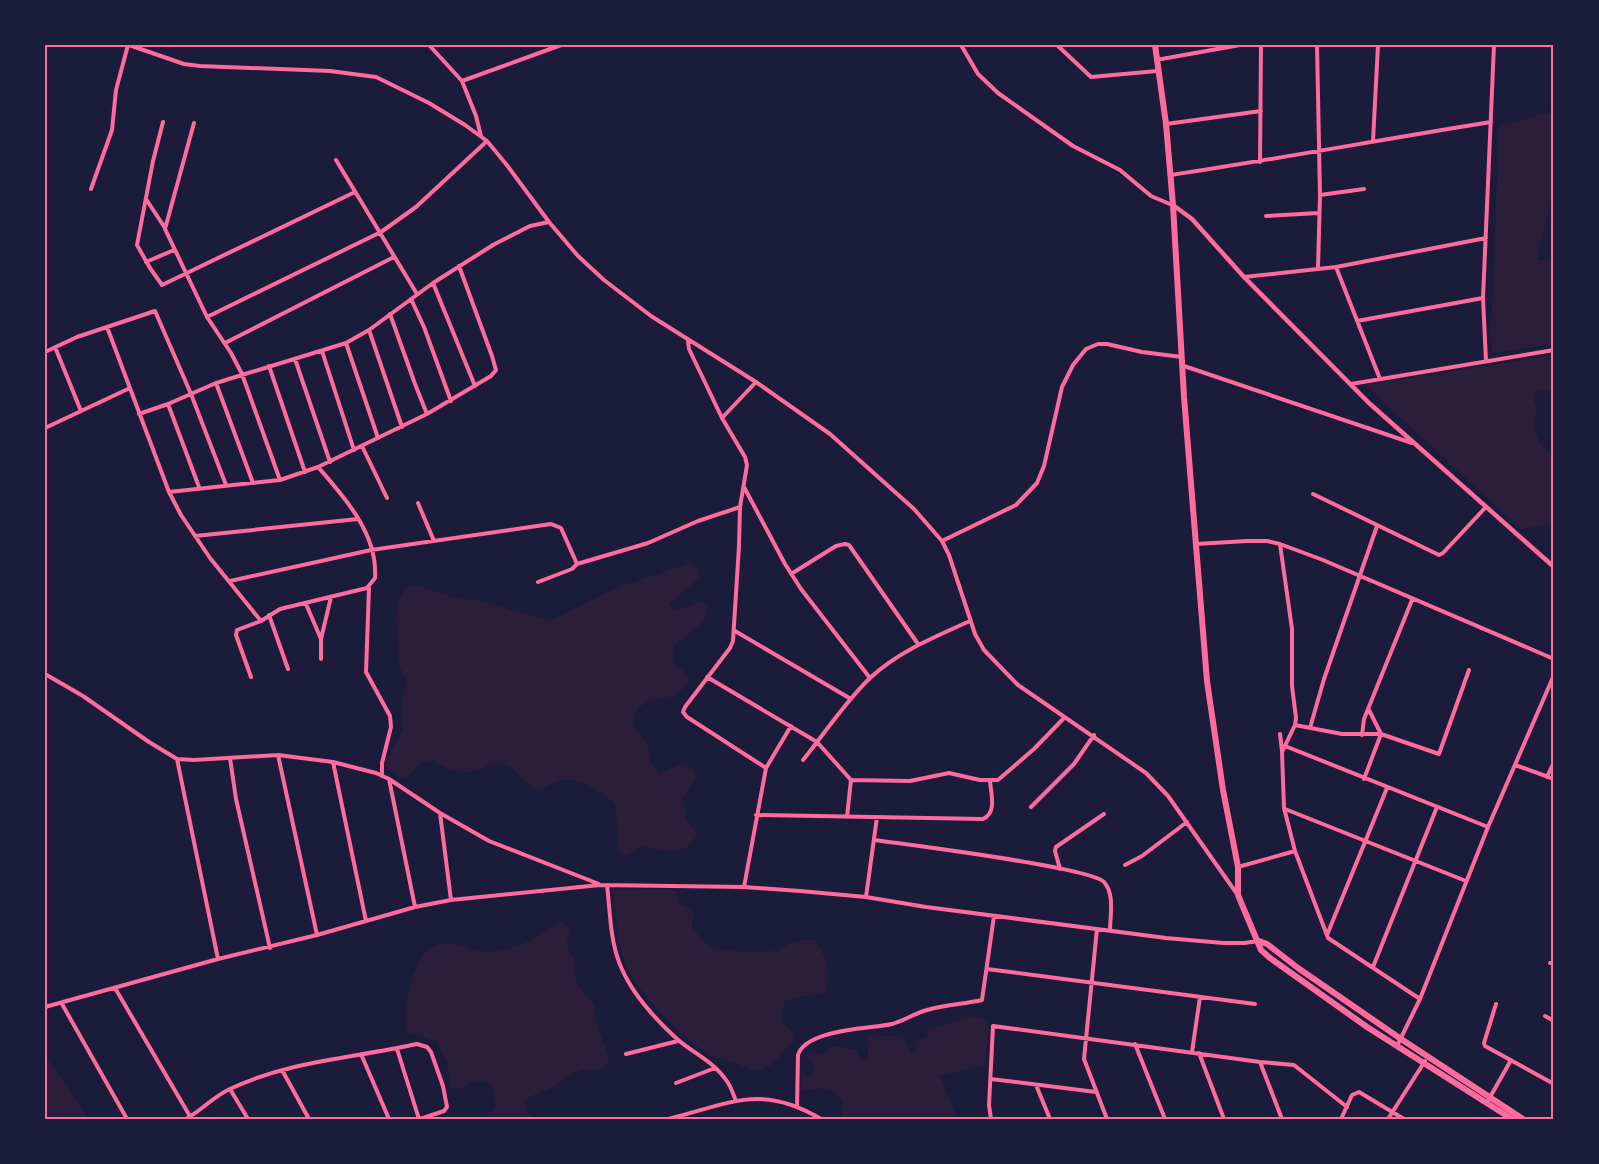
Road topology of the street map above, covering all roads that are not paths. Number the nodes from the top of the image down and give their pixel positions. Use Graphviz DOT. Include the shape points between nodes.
graph roads {
  1 [pos="129,45"];
  2 [pos="429,45"];
  3 [pos="561,45"];
  4 [pos="961,45"];
  5 [pos="1057,45"];
  6 [pos="1155,45"];
  7 [pos="1240,45"];
  8 [pos="1261,45"];
  9 [pos="1317,45"];
  10 [pos="1378,45"];
  11 [pos="1494,45"];
  12 [pos="1217,47"];
  13 [pos="1156,60"];
  14 [pos="1157,71"];
  15 [pos="462,81"];
  16 [pos="1261,111"];
  17 [pos="163,122"];
  18 [pos="1491,122"];
  19 [pos="194,123"];
  20 [pos="1166,124"];
  21 [pos="481,137"];
  22 [pos="487,141"];
  23 [pos="1373,141"];
  24 [pos="1319,152"];
  25 [pos="336,159"];
  26 [pos="1260,162"];
  27 [pos="1170,175"];
  28 [pos="91,189"];
  29 [pos="1365,189"];
  30 [pos="354,192"];
  31 [pos="1320,195"];
  32 [pos="146,198"];
  33 [pos="1173,205"];
  34 [pos="1318,213"];
  35 [pos="1266,216"];
  36 [pos="549,222"];
  37 [pos="165,229"];
  38 [pos="381,232"];
  39 [pos="1486,238"];
  40 [pos="174,250"];
  41 [pos="394,257"];
  42 [pos="146,262"];
  43 [pos="459,266"];
  44 [pos="1336,267"];
  45 [pos="1318,268"];
  46 [pos="186,272"];
  47 [pos="1244,277"];
  48 [pos="433,283"];
  49 [pos="417,294"];
  50 [pos="1483,298"];
  51 [pos="411,299"];
  52 [pos="390,314"];
  53 [pos="207,317"];
  54 [pos="1357,321"];
  55 [pos="107,327"];
  56 [pos="369,330"];
  57 [pos="688,340"];
  58 [pos="225,343"];
  59 [pos="346,343"];
  60 [pos="55,347"];
  61 [pos="1554,350"];
  62 [pos="322,351"];
  63 [pos="45,352"];
  64 [pos="1183,357"];
  65 [pos="295,359"];
  66 [pos="1486,361"];
  67 [pos="269,366"];
  68 [pos="1184,366"];
  69 [pos="242,374"];
  70 [pos="1380,379"];
  71 [pos="756,382"];
  72 [pos="216,383"];
  73 [pos="1349,384"];
  74 [pos="475,386"];
  75 [pos="130,388"];
  76 [pos="191,394"];
  77 [pos="452,401"];
  78 [pos="168,404"];
  79 [pos="81,411"];
  80 [pos="139,414"];
  81 [pos="427,414"];
  82 [pos="722,418"];
  83 [pos="402,427"];
  84 [pos="45,428"];
  85 [pos="378,438"];
  86 [pos="1412,443"];
  87 [pos="362,446"];
  88 [pos="354,450"];
  89 [pos="330,462"];
  90 [pos="318,467"];
  91 [pos="305,472"];
  92 [pos="280,480"];
  93 [pos="253,483"];
  94 [pos="226,485"];
  95 [pos="199,487"];
  96 [pos="744,487"];
  97 [pos="169,492"];
  98 [pos="1313,494"];
  99 [pos="387,498"];
  100 [pos="418,503"];
  101 [pos="740,507"];
  102 [pos="1486,507"];
  103 [pos="359,519"];
  104 [pos="1377,526"];
  105 [pos="195,536"];
  106 [pos="434,541"];
  107 [pos="942,541"];
  108 [pos="1195,544"];
  109 [pos="1280,544"];
  110 [pos="371,550"];
  111 [pos="577,564"];
  112 [pos="1554,567"];
  113 [pos="791,574"];
  114 [pos="1360,577"];
  115 [pos="230,581"];
  116 [pos="538,582"];
  117 [pos="369,587"];
  118 [pos="331,597"];
  119 [pos="1413,600"];
  120 [pos="306,604"];
  121 [pos="269,615"];
  122 [pos="261,621"];
  123 [pos="970,621"];
  124 [pos="735,631"];
  125 [pos="321,639"];
  126 [pos="918,644"];
  127 [pos="321,659"];
  128 [pos="1554,659"];
  129 [pos="288,669"];
  130 [pos="1469,670"];
  131 [pos="45,674"];
  132 [pos="1554,675"];
  133 [pos="251,677"];
  134 [pos="708,677"];
  135 [pos="870,678"];
  136 [pos="851,699"];
  137 [pos="1369,709"];
  138 [pos="1064,717"];
  139 [pos="791,726"];
  140 [pos="1295,726"];
  141 [pos="1310,728"];
  142 [pos="1280,734"];
  143 [pos="1381,734"];
  144 [pos="1094,735"];
  145 [pos="1362,735"];
  146 [pos="817,742"];
  147 [pos="1285,746"];
  148 [pos="1282,752"];
  149 [pos="278,755"];
  150 [pos="230,758"];
  151 [pos="177,759"];
  152 [pos="803,760"];
  153 [pos="333,762"];
  154 [pos="1554,762"];
  155 [pos="1515,765"];
  156 [pos="766,768"];
  157 [pos="382,776"];
  158 [pos="1547,777"];
  159 [pos="1364,778"];
  160 [pos="389,779"];
  161 [pos="1554,779"];
  162 [pos="851,780"];
  163 [pos="990,781"];
  164 [pos="1388,788"];
  165 [pos="1031,807"];
  166 [pos="1437,807"];
  167 [pos="1284,808"];
  168 [pos="440,813"];
  169 [pos="1104,814"];
  170 [pos="756,816"];
  171 [pos="847,817"];
  172 [pos="877,817"];
  173 [pos="1187,822"];
  174 [pos="1488,826"];
  175 [pos="875,840"];
  176 [pos="1365,841"];
  177 [pos="1295,851"];
  178 [pos="1416,861"];
  179 [pos="1125,865"];
  180 [pos="1238,867"];
  181 [pos="1060,869"];
  182 [pos="1466,881"];
  183 [pos="600,885"];
  184 [pos="607,885"];
  185 [pos="744,887"];
  186 [pos="1238,895"];
  187 [pos="867,897"];
  188 [pos="451,900"];
  189 [pos="415,907"];
  190 [pos="994,916"];
  191 [pos="366,921"];
  192 [pos="1097,929"];
  193 [pos="1110,931"];
  194 [pos="317,935"];
  195 [pos="1327,935"];
  196 [pos="1259,941"];
  197 [pos="270,948"];
  198 [pos="218,959"];
  199 [pos="1373,967"];
  200 [pos="987,969"];
  201 [pos="1295,971"];
  202 [pos="1092,983"];
  203 [pos="115,988"];
  204 [pos="1200,996"];
  205 [pos="1342,998"];
  206 [pos="1420,999"];
  207 [pos="62,1004"];
  208 [pos="1255,1004"];
  209 [pos="1496,1004"];
  210 [pos="1337,1006"];
  211 [pos="45,1007"];
  212 [pos="1545,1016"];
  213 [pos="1554,1021"];
  214 [pos="1087,1037"];
  215 [pos="1401,1039"];
  216 [pos="679,1040"];
  217 [pos="1135,1044"];
  218 [pos="1396,1046"];
  219 [pos="397,1049"];
  220 [pos="1192,1052"];
  221 [pos="1199,1053"];
  222 [pos="361,1054"];
  223 [pos="626,1054"];
  224 [pos="1428,1056"];
  225 [pos="1511,1060"];
  226 [pos="1260,1062"];
  227 [pos="1424,1063"];
  228 [pos="716,1068"];
  229 [pos="282,1070"];
  230 [pos="991,1079"];
  231 [pos="676,1083"];
  232 [pos="1554,1084"];
  233 [pos="1036,1085"];
  234 [pos="230,1089"];
  235 [pos="1096,1092"];
  236 [pos="1488,1100"];
  237 [pos="736,1101"];
  238 [pos="797,1107"];
  239 [pos="1347,1107"];
  240 [pos="1393,1112"];
  241 [pos="1511,1117"];
  242 [pos="189,1118"];
  243 [pos="127,1119"];
  244 [pos="248,1119"];
  245 [pos="309,1119"];
  246 [pos="389,1119"];
  247 [pos="420,1119"];
  248 [pos="668,1119"];
  249 [pos="821,1119"];
  250 [pos="991,1119"];
  251 [pos="1050,1119"];
  252 [pos="1107,1119"];
  253 [pos="1165,1119"];
  254 [pos="1224,1119"];
  255 [pos="1282,1119"];
  256 [pos="1341,1119"];
  257 [pos="1388,1119"];
  258 [pos="1404,1119"];
  259 [pos="1523,1119"];
  1 -- 21 [label="street" via="184,64 376,77 429,103"];
  1 -- 28 [label="street" via="116,90 112,130"];
  2 -- 15 [label="street"];
  3 -- 15 [label="street"];
  4 -- 33 [label="street" via="978,74 999,93 1073,146 1120,170 1151,196"];
  5 -- 14 [label="street" via="1093,77"];
  6 -- 13 [label="main road"];
  7 -- 12 [label="street"];
  8 -- 16 [label="street"];
  9 -- 24 [label="street"];
  10 -- 23 [label="street"];
  11 -- 18 [label="street"];
  12 -- 13 [label="street"];
  13 -- 14 [label="main road"];
  14 -- 20 [label="main road"];
  15 -- 21 [label="street"];
  16 -- 20 [label="street"];
  16 -- 26 [label="street"];
  17 -- 32 [label="street"];
  18 -- 23 [label="street"];
  18 -- 39 [label="street"];
  19 -- 37 [label="street"];
  20 -- 27 [label="main road"];
  21 -- 22 [label="street"];
  22 -- 36 [label="street"];
  22 -- 38 [label="street" via="416,207"];
  23 -- 24 [label="street"];
  24 -- 26 [label="street"];
  24 -- 31 [label="street"];
  25 -- 30 [label="street"];
  26 -- 27 [label="street"];
  27 -- 33 [label="main road"];
  29 -- 31 [label="street"];
  30 -- 38 [label="street"];
  30 -- 46 [label="street"];
  31 -- 34 [label="street"];
  32 -- 37 [label="street"];
  32 -- 42 [label="street" via="137,244"];
  33 -- 47 [label="street" via="1192,219"];
  33 -- 64 [label="main road"];
  34 -- 35 [label="street"];
  34 -- 45 [label="street"];
  36 -- 43 [label="street" via="515,232"];
  36 -- 57 [label="street" via="604,280"];
  37 -- 40 [label="street"];
  38 -- 41 [label="street"];
  38 -- 53 [label="street"];
  39 -- 44 [label="street"];
  39 -- 50 [label="street"];
  40 -- 42 [label="street"];
  40 -- 46 [label="street"];
  41 -- 49 [label="street"];
  41 -- 58 [label="street"];
  42 -- 46 [label="street" via="162,285"];
  43 -- 48 [label="street"];
  43 -- 74 [label="street" via="495,371"];
  44 -- 45 [label="street"];
  44 -- 54 [label="street"];
  45 -- 47 [label="street"];
  46 -- 53 [label="street"];
  47 -- 73 [label="street"];
  48 -- 49 [label="street"];
  48 -- 74 [label="street"];
  49 -- 51 [label="street"];
  50 -- 54 [label="street"];
  50 -- 66 [label="street"];
  51 -- 52 [label="street"];
  51 -- 77 [label="street"];
  52 -- 56 [label="street"];
  52 -- 81 [label="street"];
  53 -- 58 [label="street"];
  54 -- 70 [label="street"];
  55 -- 60 [label="street"];
  55 -- 75 [label="street"];
  55 -- 76 [label="street" via="155,311"];
  56 -- 59 [label="street"];
  56 -- 83 [label="street"];
  57 -- 71 [label="street"];
  57 -- 82 [label="street" via="688,349"];
  58 -- 69 [label="street"];
  59 -- 62 [label="street"];
  59 -- 85 [label="street"];
  60 -- 63 [label="street"];
  60 -- 79 [label="street"];
  61 -- 66 [label="street"];
  62 -- 65 [label="street"];
  62 -- 88 [label="street"];
  64 -- 68 [label="main road"];
  64 -- 107 [label="street" via="1107,344 1086,349 1062,387 1037,483 1016,505"];
  65 -- 67 [label="street"];
  65 -- 89 [label="street"];
  66 -- 70 [label="street"];
  67 -- 69 [label="street"];
  67 -- 91 [label="street"];
  68 -- 86 [label="street"];
  68 -- 108 [label="main road"];
  69 -- 72 [label="street"];
  69 -- 92 [label="street"];
  70 -- 73 [label="street"];
  71 -- 82 [label="street"];
  71 -- 107 [label="street" via="830,434 914,509"];
  72 -- 76 [label="street"];
  72 -- 93 [label="street"];
  73 -- 86 [label="street"];
  74 -- 77 [label="street"];
  75 -- 79 [label="street"];
  75 -- 80 [label="street"];
  76 -- 78 [label="street"];
  76 -- 94 [label="street"];
  77 -- 81 [label="street"];
  78 -- 80 [label="street"];
  78 -- 95 [label="street"];
  79 -- 84 [label="street"];
  80 -- 97 [label="street"];
  81 -- 83 [label="street"];
  82 -- 96 [label="street" via="746,458"];
  83 -- 85 [label="street"];
  85 -- 87 [label="street"];
  86 -- 102 [label="street"];
  87 -- 88 [label="street"];
  87 -- 99 [label="street"];
  88 -- 89 [label="street"];
  89 -- 90 [label="street"];
  90 -- 91 [label="street"];
  90 -- 103 [label="street"];
  91 -- 92 [label="street"];
  92 -- 93 [label="street"];
  93 -- 94 [label="street"];
  94 -- 95 [label="street"];
  95 -- 97 [label="street"];
  96 -- 101 [label="street"];
  96 -- 113 [label="street"];
  97 -- 105 [label="street"];
  98 -- 104 [label="street"];
  100 -- 106 [label="street"];
  101 -- 111 [label="street" via="648,543"];
  101 -- 124 [label="street"];
  102 -- 104 [label="street" via="1442,554"];
  102 -- 112 [label="street"];
  103 -- 105 [label="street"];
  103 -- 110 [label="street"];
  104 -- 114 [label="street"];
  105 -- 115 [label="street"];
  106 -- 110 [label="street"];
  106 -- 111 [label="street" via="556,525 564,531"];
  107 -- 123 [label="street"];
  108 -- 109 [label="street"];
  108 -- 180 [label="main road" via="1213,726"];
  109 -- 114 [label="street"];
  109 -- 140 [label="street" via="1292,630"];
  110 -- 115 [label="street"];
  110 -- 117 [label="street" via="375,576"];
  111 -- 116 [label="street"];
  113 -- 126 [label="street" via="837,546 849,545"];
  113 -- 135 [label="street"];
  114 -- 119 [label="street"];
  114 -- 141 [label="street"];
  115 -- 122 [label="street"];
  117 -- 118 [label="street"];
  117 -- 157 [label="street" via="366,672 390,716 391,727"];
  118 -- 120 [label="street"];
  118 -- 125 [label="street"];
  119 -- 128 [label="street"];
  119 -- 137 [label="street"];
  120 -- 121 [label="street"];
  120 -- 125 [label="street"];
  121 -- 122 [label="street"];
  121 -- 129 [label="street"];
  122 -- 133 [label="street" via="236,632"];
  123 -- 126 [label="street"];
  123 -- 138 [label="street" via="984,650 999,666 1018,685"];
  124 -- 134 [label="street" via="730,648"];
  124 -- 136 [label="street"];
  125 -- 127 [label="street"];
  126 -- 135 [label="street"];
  130 -- 143 [label="street" via="1439,754"];
  131 -- 151 [label="street"];
  132 -- 155 [label="street"];
  134 -- 139 [label="street"];
  134 -- 156 [label="street" via="685,706 685,716"];
  135 -- 136 [label="street"];
  136 -- 146 [label="street"];
  137 -- 143 [label="street"];
  137 -- 145 [label="street"];
  138 -- 144 [label="street"];
  138 -- 163 [label="street" via="1011,771"];
  139 -- 146 [label="street"];
  139 -- 156 [label="street"];
  140 -- 141 [label="street"];
  140 -- 147 [label="street"];
  141 -- 145 [label="street"];
  142 -- 148 [label="street"];
  143 -- 145 [label="street"];
  143 -- 159 [label="street"];
  144 -- 165 [label="street" via="1074,764"];
  144 -- 173 [label="street" via="1146,773"];
  146 -- 152 [label="street"];
  146 -- 162 [label="street"];
  147 -- 148 [label="street"];
  147 -- 159 [label="street"];
  148 -- 167 [label="street"];
  149 -- 150 [label="street"];
  149 -- 153 [label="street"];
  149 -- 194 [label="street"];
  150 -- 151 [label="street"];
  150 -- 197 [label="street" via="238,811"];
  151 -- 198 [label="street"];
  153 -- 157 [label="street"];
  153 -- 191 [label="street"];
  154 -- 158 [label="street"];
  155 -- 158 [label="street"];
  155 -- 174 [label="street"];
  156 -- 170 [label="street"];
  157 -- 160 [label="street"];
  158 -- 161 [label="street"];
  159 -- 164 [label="street"];
  160 -- 168 [label="street"];
  160 -- 189 [label="street"];
  162 -- 163 [label="street" via="910,781 949,773"];
  162 -- 171 [label="street"];
  163 -- 172 [label="street" via="992,811 983,819"];
  164 -- 166 [label="street"];
  164 -- 176 [label="street"];
  166 -- 174 [label="street"];
  166 -- 178 [label="street"];
  167 -- 176 [label="street"];
  167 -- 177 [label="street"];
  168 -- 183 [label="street" via="489,842"];
  168 -- 188 [label="street"];
  169 -- 181 [label="street" via="1056,847"];
  170 -- 171 [label="street"];
  170 -- 185 [label="street"];
  171 -- 172 [label="street"];
  172 -- 175 [label="street"];
  173 -- 179 [label="street"];
  173 -- 186 [label="street"];
  174 -- 182 [label="street"];
  175 -- 181 [label="street"];
  175 -- 187 [label="street"];
  176 -- 178 [label="street"];
  176 -- 195 [label="street"];
  177 -- 180 [label="street"];
  177 -- 195 [label="street"];
  178 -- 182 [label="street"];
  178 -- 199 [label="street"];
  180 -- 186 [label="main road"];
  181 -- 193 [label="street" via="1096,876 1105,883 1111,899"];
  182 -- 206 [label="street"];
  183 -- 184 [label="street"];
  183 -- 188 [label="street"];
  184 -- 185 [label="street"];
  184 -- 216 [label="street" via="615,945 624,974 648,1009"];
  185 -- 187 [label="street"];
  186 -- 196 [label="main road"];
  187 -- 190 [label="street"];
  188 -- 189 [label="street"];
  189 -- 191 [label="street"];
  190 -- 192 [label="street"];
  190 -- 200 [label="street"];
  191 -- 194 [label="street"];
  192 -- 193 [label="street"];
  192 -- 202 [label="street"];
  193 -- 196 [label="street" via="1244,944"];
  194 -- 197 [label="street"];
  195 -- 199 [label="street"];
  196 -- 201 [label="main road" via="1261,950"];
  197 -- 198 [label="street"];
  198 -- 203 [label="street"];
  199 -- 206 [label="street"];
  200 -- 202 [label="street"];
  200 -- 238 [label="street" via="982,1000 927,1010 895,1023 828,1034 806,1044 798,1055"];
  201 -- 205 [label="main road"];
  201 -- 210 [label="main road"];
  202 -- 204 [label="street"];
  202 -- 214 [label="street"];
  203 -- 207 [label="street"];
  203 -- 242 [label="street"];
  204 -- 208 [label="street"];
  204 -- 220 [label="street"];
  205 -- 210 [label="main road"];
  205 -- 215 [label="main road"];
  206 -- 215 [label="street"];
  207 -- 211 [label="street"];
  207 -- 243 [label="street"];
  209 -- 225 [label="street" via="1485,1045"];
  210 -- 218 [label="main road"];
  212 -- 213 [label="street"];
  214 -- 217 [label="street"];
  214 -- 230 [label="street" via="993,1026"];
  214 -- 235 [label="street" via="1084,1062"];
  215 -- 218 [label="street"];
  215 -- 224 [label="main road"];
  216 -- 223 [label="street"];
  216 -- 228 [label="street"];
  217 -- 220 [label="street"];
  217 -- 253 [label="street"];
  218 -- 227 [label="main road"];
  219 -- 222 [label="street"];
  219 -- 247 [label="street"];
  219 -- 247 [label="street" via="417,1044 427,1047 439,1075 447,1109"];
  220 -- 221 [label="street"];
  221 -- 226 [label="street"];
  221 -- 254 [label="street"];
  222 -- 229 [label="street"];
  222 -- 246 [label="street"];
  224 -- 227 [label="street"];
  224 -- 236 [label="main road"];
  225 -- 232 [label="street"];
  225 -- 236 [label="street"];
  226 -- 239 [label="street" via="1294,1065"];
  226 -- 255 [label="street"];
  227 -- 236 [label="main road"];
  227 -- 240 [label="street"];
  228 -- 231 [label="street"];
  228 -- 237 [label="street" via="727,1080"];
  229 -- 234 [label="street"];
  229 -- 245 [label="street"];
  230 -- 233 [label="street"];
  230 -- 250 [label="street"];
  233 -- 235 [label="street"];
  233 -- 251 [label="street"];
  234 -- 242 [label="street"];
  234 -- 244 [label="street"];
  235 -- 252 [label="street"];
  236 -- 241 [label="main road"];
  237 -- 238 [label="street" via="761,1098"];
  237 -- 248 [label="street"];
  238 -- 249 [label="street"];
  239 -- 240 [label="street" via="1359,1092"];
  239 -- 256 [label="street"];
  240 -- 257 [label="street"];
  240 -- 258 [label="street"];
  241 -- 259 [label="main road"];
}
